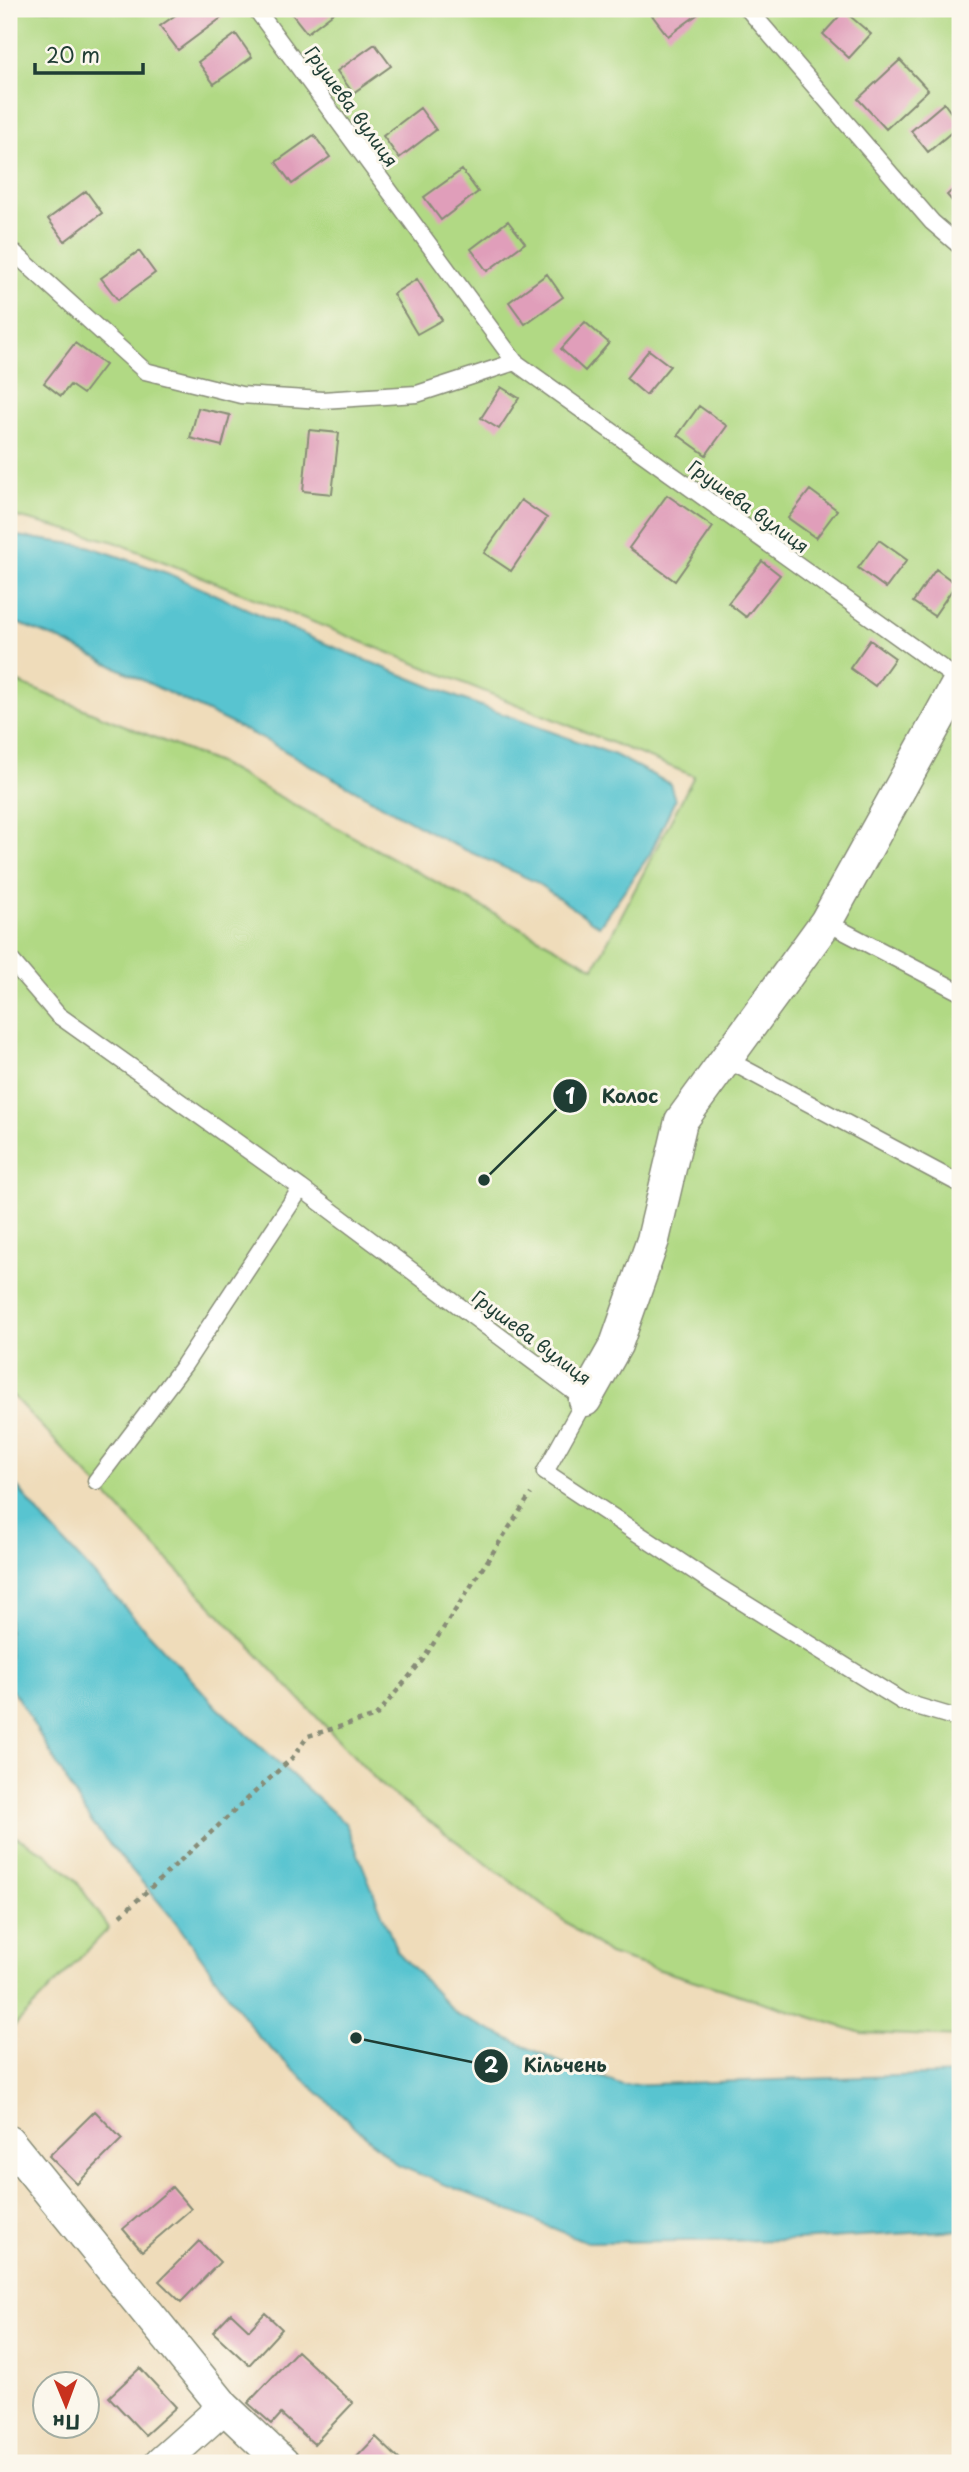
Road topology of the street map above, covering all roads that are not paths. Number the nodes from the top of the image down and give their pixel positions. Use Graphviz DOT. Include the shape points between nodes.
graph roads {
  1 [pos="256,9"];
  2 [pos="748,9"];
  3 [pos="960,246"];
  4 [pos="9,248"];
  5 [pos="515,362"];
  6 [pos="960,680"];
  7 [pos="826,922"];
  8 [pos="9,958"];
  9 [pos="960,992"];
  10 [pos="724,1058"];
  11 [pos="960,1184"];
  12 [pos="300,1188"];
  13 [pos="585,1400"];
  14 [pos="96,1481"];
  15 [pos="960,1719"];
  16 [pos="9,2142"];
  17 [pos="224,2407"];
  18 [pos="161,2463"];
  19 [pos="283,2463"];
  1 -- 5 [label="lane, Грушева вулиця"];
  2 -- 3 [label="lane" via="932,222"];
  4 -- 5 [label="lane" via="145,370 241,395 322,400 417,394"];
  5 -- 6 [label="lane, Грушева вулиця"];
  6 -- 7 [label="street"];
  7 -- 9 [label="lane"];
  7 -- 10 [label="street"];
  8 -- 12 [label="lane, Грушева вулиця" via="58,1015"];
  10 -- 11 [label="lane"];
  10 -- 13 [label="street" via="681,1121 653,1240 616,1345"];
  12 -- 13 [label="lane, Грушева вулиця"];
  12 -- 14 [label="lane" via="184,1365"];
  13 -- 15 [label="lane, Грушева вулиця" via="545,1472 903,1702"];
  16 -- 17 [label="street"];
  17 -- 18 [label="street"];
  17 -- 19 [label="street"];
}
